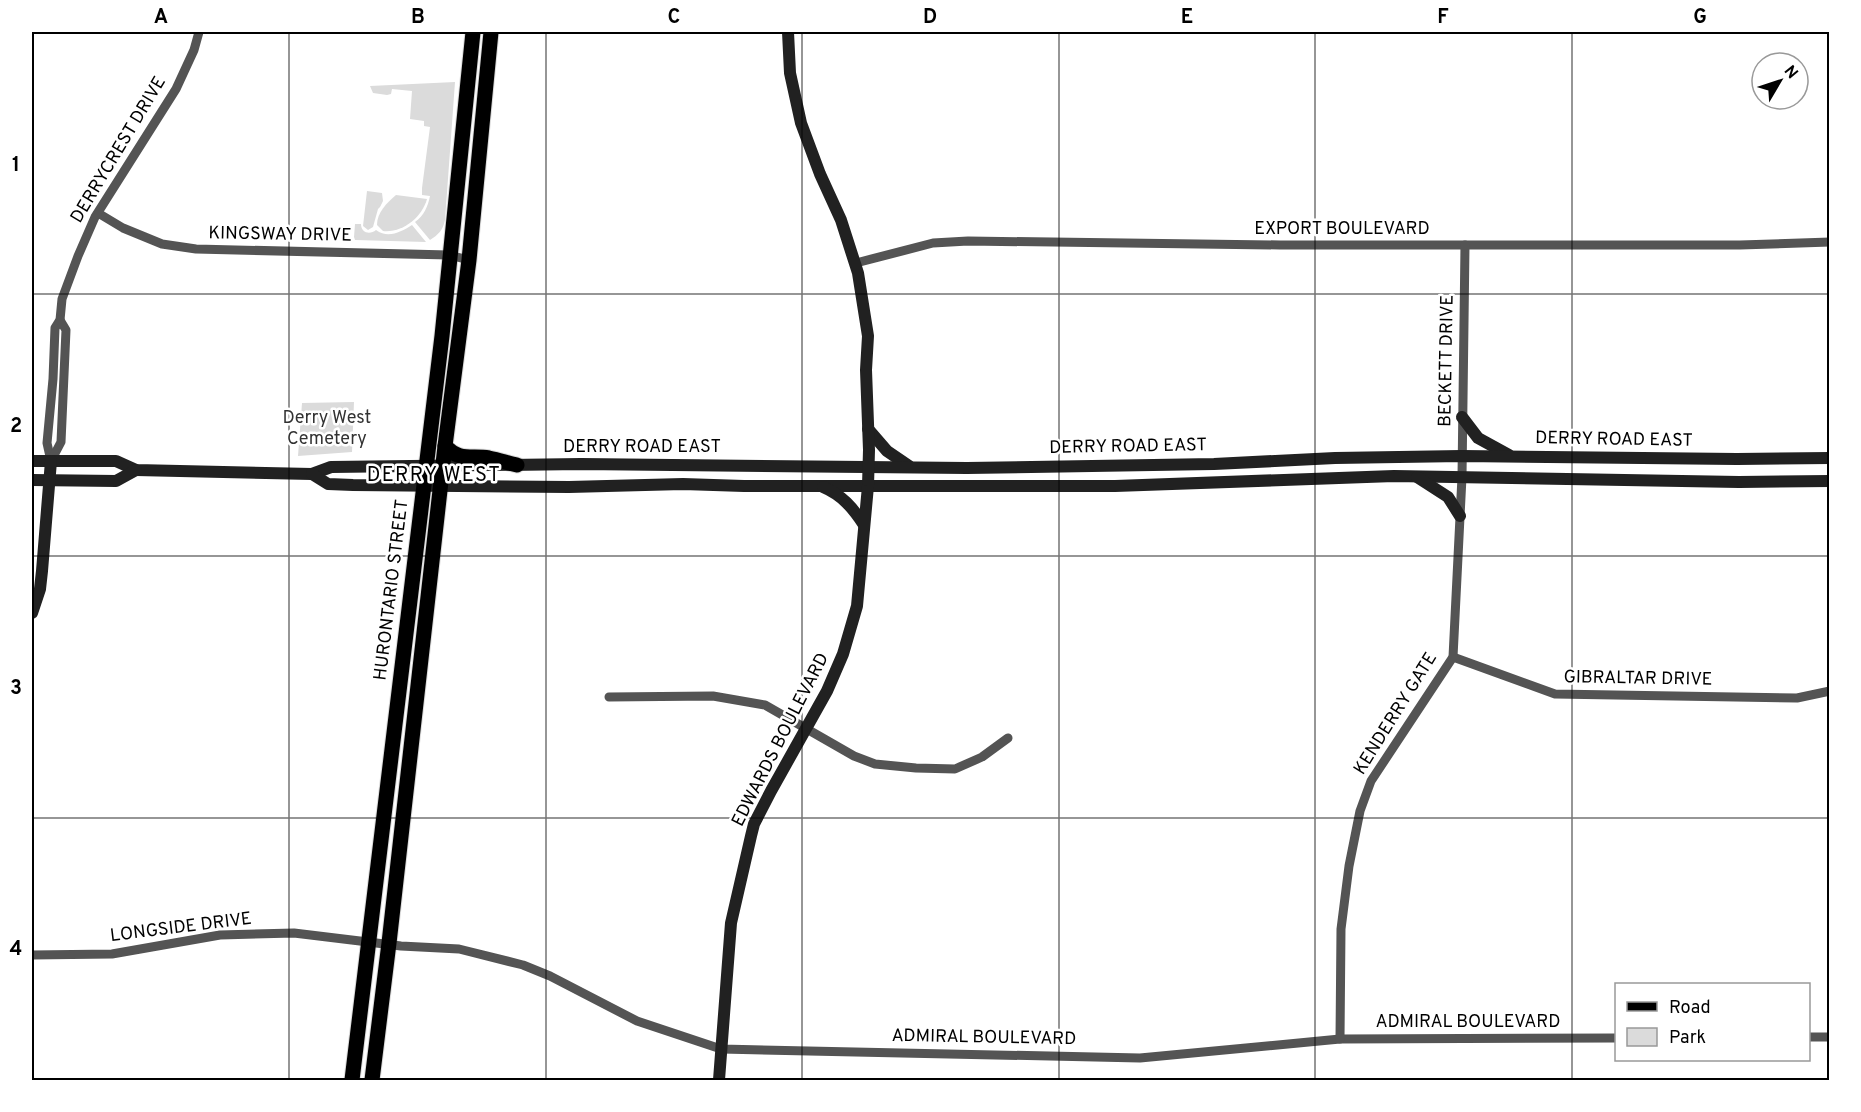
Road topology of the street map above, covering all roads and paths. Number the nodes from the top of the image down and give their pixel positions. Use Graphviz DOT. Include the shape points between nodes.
graph roads {
  1 [pos="199,32"];
  2 [pos="473,32"];
  3 [pos="491,32"];
  4 [pos="788,32"];
  5 [pos="98,213"];
  6 [pos="1830,242"];
  7 [pos="1465,245"];
  8 [pos="449,255"];
  9 [pos="469,260"];
  10 [pos="856,263"];
  11 [pos="1462,417"];
  12 [pos="868,429"];
  13 [pos="445,446"];
  14 [pos="1462,456"];
  15 [pos="1513,456"];
  16 [pos="1356,458"];
  17 [pos="1830,458"];
  18 [pos="1295,460"];
  19 [pos="32,461"];
  20 [pos="51,462"];
  21 [pos="517,465"];
  22 [pos="426,466"];
  23 [pos="443,466"];
  24 [pos="868,466"];
  25 [pos="912,467"];
  26 [pos="967,468"];
  27 [pos="1016,468"];
  28 [pos="136,470"];
  29 [pos="312,474"];
  30 [pos="1416,476"];
  31 [pos="1358,477"];
  32 [pos="1462,477"];
  33 [pos="1296,479"];
  34 [pos="32,480"];
  35 [pos="50,480"];
  36 [pos="1830,482"];
  37 [pos="968,485"];
  38 [pos="442,486"];
  39 [pos="819,486"];
  40 [pos="867,486"];
  41 [pos="1015,486"];
  42 [pos="424,487"];
  43 [pos="1460,516"];
  44 [pos="864,525"];
  45 [pos="32,613"];
  46 [pos="1453,657"];
  47 [pos="1830,691"];
  48 [pos="609,697"];
  49 [pos="807,729"];
  50 [pos="1008,738"];
  51 [pos="369,942"];
  52 [pos="389,943"];
  53 [pos="32,955"];
  54 [pos="1810,1037"];
  55 [pos="1830,1037"];
  56 [pos="1615,1038"];
  57 [pos="1340,1039"];
  58 [pos="721,1049"];
  59 [pos="352,1080"];
  60 [pos="372,1080"];
  61 [pos="719,1080"];
  1 -- 5 [label="street, DERRYCREST DRIVE" via="176,90"];
  2 -- 8 [label="main road, HURONTARIO STREET"];
  3 -- 9 [label="main road, HURONTARIO STREET"];
  4 -- 10 [label="main road, EDWARDS BOULEVARD" via="790,73 801,123"];
  5 -- 8 [label="street, KINGSWAY DRIVE" via="162,244 196,249"];
  5 -- 20 [label="street, DERRYCREST DRIVE" via="62,298 60,320 66,330 61,442"];
  6 -- 7 [label="street, EXPORT BOULEVARD"];
  7 -- 10 [label="street, EXPORT BOULEVARD" via="968,241 933,243"];
  7 -- 11 [label="street, BECKETT DRIVE"];
  8 -- 9 [label="street, KINGSWAY DRIVE"];
  8 -- 22 [label="main road, HURONTARIO STREET"];
  9 -- 13 [label="main road, HURONTARIO STREET"];
  10 -- 12 [label="main road, EDWARDS BOULEVARD" via="868,336"];
  11 -- 14 [label="street, BECKETT DRIVE"];
  11 -- 15 [label="main road" via="1478,438"];
  12 -- 24 [label="main road, EDWARDS BOULEVARD"];
  12 -- 25 [label="main road" via="887,451"];
  13 -- 21 [label="main road" via="461,457"];
  13 -- 23 [label="main road, HURONTARIO STREET"];
  14 -- 15 [label="main road, DERRY ROAD EAST"];
  14 -- 16 [label="main road, DERRY ROAD EAST"];
  14 -- 32 [label="street, BECKETT DRIVE"];
  15 -- 17 [label="main road, DERRY ROAD EAST"];
  16 -- 18 [label="main road, DERRY ROAD EAST"];
  16 -- 31 [label="main road"];
  18 -- 27 [label="main road, DERRY ROAD EAST"];
  18 -- 33 [label="main road"];
  19 -- 20 [label="main road"];
  20 -- 28 [label="main road" via="116,461"];
  20 -- 35 [label="main road"];
  21 -- 23 [label="main road, DERRY ROAD EAST"];
  21 -- 24 [label="main road, DERRY ROAD EAST"];
  22 -- 23 [label="main road, DERRY ROAD EAST"];
  22 -- 29 [label="main road, DERRY ROAD EAST" via="331,467"];
  22 -- 42 [label="main road, HURONTARIO STREET"];
  23 -- 38 [label="main road, HURONTARIO STREET"];
  24 -- 25 [label="main road, DERRY ROAD EAST"];
  24 -- 40 [label="main road, EDWARDS BOULEVARD"];
  25 -- 26 [label="main road, DERRY ROAD EAST"];
  26 -- 27 [label="main road, DERRY ROAD EAST"];
  26 -- 37 [label="main road"];
  27 -- 41 [label="main road"];
  28 -- 29 [label="main road"];
  28 -- 35 [label="main road" via="116,481"];
  29 -- 42 [label="main road, DERRY ROAD EAST" via="328,484"];
  30 -- 31 [label="main road, DERRY ROAD EAST"];
  30 -- 32 [label="main road, DERRY ROAD EAST"];
  30 -- 43 [label="main road" via="1448,497"];
  31 -- 33 [label="main road, DERRY ROAD EAST"];
  32 -- 36 [label="main road, DERRY ROAD EAST"];
  32 -- 43 [label="street, KENDERRY GATE"];
  33 -- 41 [label="main road, DERRY ROAD EAST"];
  34 -- 35 [label="main road"];
  35 -- 45 [label="main road" via="39,589"];
  37 -- 40 [label="main road, DERRY ROAD EAST"];
  37 -- 41 [label="main road, DERRY ROAD EAST"];
  38 -- 39 [label="main road, DERRY ROAD EAST"];
  38 -- 42 [label="main road, DERRY ROAD EAST"];
  38 -- 52 [label="main road, HURONTARIO STREET"];
  39 -- 40 [label="main road, DERRY ROAD EAST"];
  39 -- 44 [label="main road" via="842,498"];
  40 -- 44 [label="main road, EDWARDS BOULEVARD"];
  42 -- 51 [label="main road, HURONTARIO STREET"];
  43 -- 46 [label="street, KENDERRY GATE"];
  44 -- 49 [label="main road, EDWARDS BOULEVARD" via="857,606 843,654"];
  46 -- 47 [label="street, GIBRALTAR DRIVE" via="1555,694 1797,698"];
  46 -- 57 [label="street, KENDERRY GATE" via="1371,781 1360,811 1341,929"];
  48 -- 49 [label="street" via="713,696 765,705"];
  49 -- 50 [label="street" via="876,764 916,768 955,769 982,757"];
  49 -- 58 [label="main road, EDWARDS BOULEVARD" via="754,824 731,923"];
  51 -- 52 [label="street, ADMIRAL BOULEVARD"];
  51 -- 53 [label="street, LONGSIDE DRIVE" via="294,933 220,935 112,954"];
  51 -- 59 [label="main road, HURONTARIO STREET"];
  52 -- 58 [label="street, ADMIRAL BOULEVARD" via="459,949 523,965 637,1021"];
  52 -- 60 [label="main road, HURONTARIO STREET"];
  54 -- 55 [label="street"];
  56 -- 57 [label="street, ADMIRAL BOULEVARD"];
  57 -- 58 [label="street, ADMIRAL BOULEVARD" via="1140,1058"];
  58 -- 61 [label="main road, EDWARDS BOULEVARD"];
}
